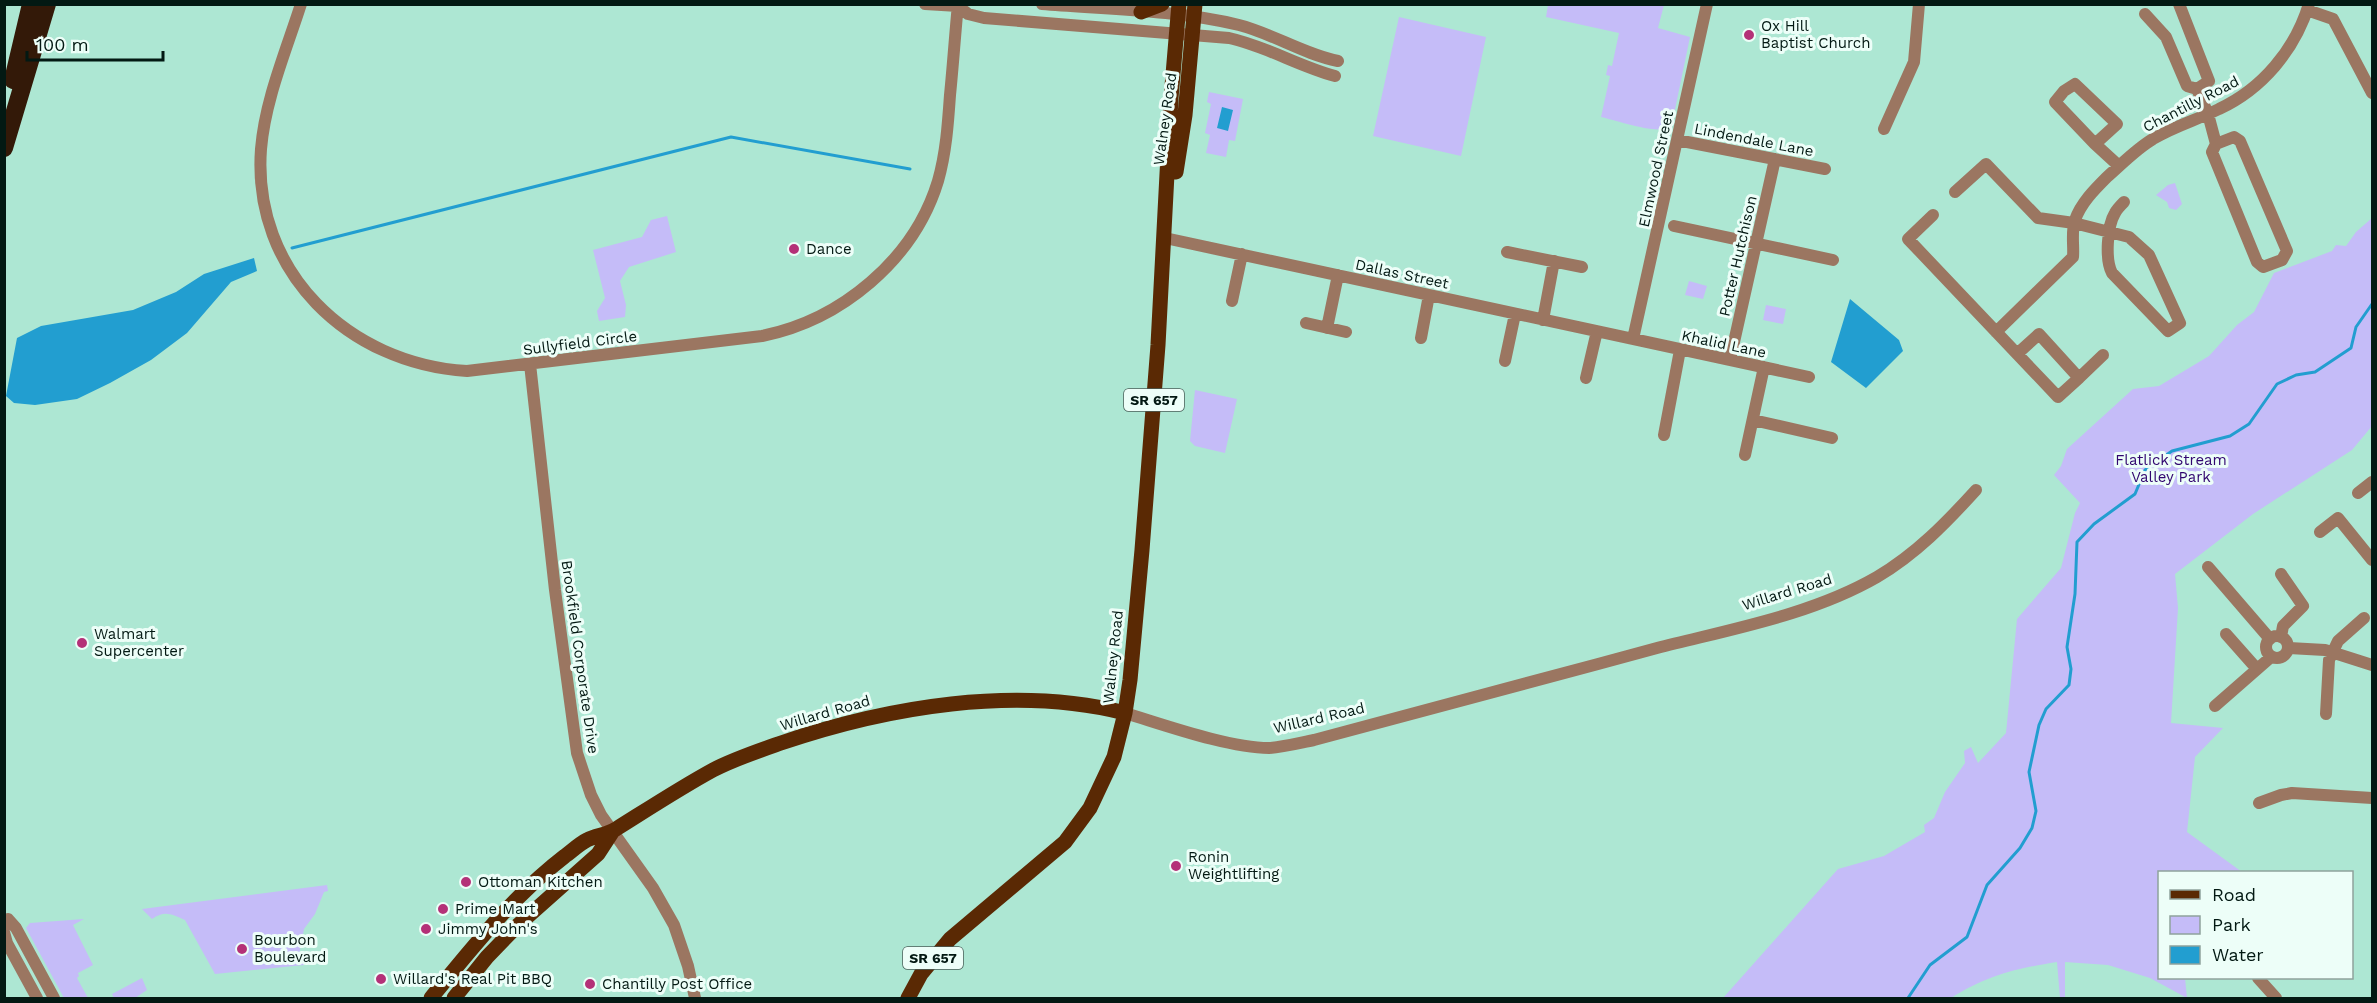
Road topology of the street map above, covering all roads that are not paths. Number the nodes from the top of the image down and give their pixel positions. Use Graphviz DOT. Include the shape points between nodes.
graph roads {
  1 [pos="31,4"];
  2 [pos="47,4"];
  3 [pos="301,4"];
  4 [pos="925,4"];
  5 [pos="1042,4"];
  6 [pos="1162,4"];
  7 [pos="1707,4"];
  8 [pos="1919,4"];
  9 [pos="2179,4"];
  10 [pos="959,5"];
  11 [pos="2308,7"];
  12 [pos="1178,10"];
  13 [pos="1195,11"];
  14 [pos="1140,12"];
  15 [pos="2145,14"];
  16 [pos="1176,34"];
  17 [pos="1193,35"];
  18 [pos="1338,61"];
  19 [pos="1335,76"];
  20 [pos="2197,89"];
  21 [pos="2373,93"];
  22 [pos="2208,114"];
  23 [pos="4,120"];
  24 [pos="1884,129"];
  25 [pos="1677,140"];
  26 [pos="2095,144"];
  27 [pos="2216,144"];
  28 [pos="4,148"];
  29 [pos="1775,159"];
  30 [pos="2120,166"];
  31 [pos="1825,169"];
  32 [pos="1955,192"];
  33 [pos="2124,202"];
  34 [pos="1933,215"];
  35 [pos="2074,223"];
  36 [pos="1674,226"];
  37 [pos="2110,231"];
  38 [pos="1165,237"];
  39 [pos="1756,243"];
  40 [pos="1507,252"];
  41 [pos="1242,254"];
  42 [pos="1833,260"];
  43 [pos="1554,261"];
  44 [pos="1582,267"];
  45 [pos="1338,275"];
  46 [pos="1429,295"];
  47 [pos="1232,301"];
  48 [pos="1515,314"];
  49 [pos="1543,320"];
  50 [pos="1306,323"];
  51 [pos="1327,328"];
  52 [pos="1346,332"];
  53 [pos="1597,332"];
  54 [pos="1996,332"];
  55 [pos="1421,338"];
  56 [pos="1633,339"];
  57 [pos="1680,350"];
  58 [pos="2017,354"];
  59 [pos="2103,355"];
  60 [pos="1730,360"];
  61 [pos="1505,361"];
  62 [pos="531,364"];
  63 [pos="1764,367"];
  64 [pos="1809,377"];
  65 [pos="1586,378"];
  66 [pos="2079,378"];
  67 [pos="1753,420"];
  68 [pos="1664,435"];
  69 [pos="1832,438"];
  70 [pos="1745,455"];
  71 [pos="2373,482"];
  72 [pos="1976,490"];
  73 [pos="2358,493"];
  74 [pos="2320,532"];
  75 [pos="2373,560"];
  76 [pos="2208,567"];
  77 [pos="2281,574"];
  78 [pos="2364,618"];
  79 [pos="2226,634"];
  80 [pos="2275,638"];
  81 [pos="2289,648"];
  82 [pos="2333,652"];
  83 [pos="2271,657"];
  84 [pos="2373,665"];
  85 [pos="2257,669"];
  86 [pos="2215,706"];
  87 [pos="1125,713"];
  88 [pos="2326,714"];
  89 [pos="2373,798"];
  90 [pos="2259,803"];
  91 [pos="613,831"];
  92 [pos="4,926"];
  93 [pos="4,932"];
  94 [pos="2259,979"];
  95 [pos="37,999"];
  96 [pos="54,999"];
  97 [pos="431,999"];
  98 [pos="454,999"];
  99 [pos="695,999"];
  100 [pos="908,999"];
  101 [pos="2276,999"];
  1 -- 23 [label="highway"];
  2 -- 28 [label="highway"];
  3 -- 62 [label="street, Sullyfield Circle" via="269,104 261,152 268,215 292,273 310,298 338,324 368,345 395,357 452,370"];
  4 -- 10 [label="street"];
  5 -- 14 [label="street"];
  6 -- 14 [label="main road"];
  7 -- 25 [label="street, Elmwood Street"];
  8 -- 24 [label="street" via="1914,62"];
  9 -- 20 [label="street" via="2209,81"];
  10 -- 16 [label="street" via="968,14 984,18"];
  10 -- 62 [label="street, Sullyfield Circle" via="946,144 938,182 918,225 870,283 815,319 773,334"];
  11 -- 21 [label="street" via="2333,19"];
  11 -- 22 [label="street, Chantilly Road" via="2293,42 2266,77 2233,102"];
  12 -- 13 [label="street"];
  12 -- 14 [label="street"];
  12 -- 16 [label="main road, Walney Road / SR 657"];
  13 -- 17 [label="main road, Walney Road / SR 657"];
  13 -- 18 [label="street" via="1266,33 1306,53"];
  15 -- 20 [label="street" via="2166,37 2187,86"];
  16 -- 17 [label="street"];
  16 -- 38 [label="main road, Walney Road / SR 657"];
  17 -- 19 [label="street" via="1245,41"];
  17 -- 38 [label="main road, Walney Road / SR 657" via="1185,115"];
  20 -- 22 [label="street"];
  22 -- 27 [label="street"];
  22 -- 30 [label="street, Chantilly Road" via="2150,140"];
  25 -- 29 [label="street, Lindendale Lane"];
  25 -- 56 [label="street, Elmwood Street"];
  26 -- 26 [label="street" via="2117,124 2075,84 2055,102"];
  26 -- 30 [label="street"];
  27 -- 27 [label="street" via="2212,152 2257,262 2263,267 2282,260 2287,251 2240,141 2234,137"];
  29 -- 31 [label="street, Lindendale Lane"];
  29 -- 39 [label="street, Potter Hutchison"];
  30 -- 35 [label="street, Chantilly Road" via="2086,199"];
  32 -- 35 [label="street" via="1986,164 2038,218"];
  33 -- 37 [label="street" via="2114,213"];
  34 -- 54 [label="street" via="1908,239"];
  35 -- 37 [label="street"];
  35 -- 54 [label="street, Chantilly Road" via="2073,257"];
  36 -- 39 [label="street"];
  37 -- 37 [label="street" via="2129,237 2149,255 2180,323 2168,331 2112,273 2107,264"];
  38 -- 41 [label="street, Dallas Street"];
  38 -- 87 [label="main road, Walney Road / SR 657" via="1142,550"];
  39 -- 42 [label="street"];
  39 -- 60 [label="street, Potter Hutchison"];
  40 -- 43 [label="street"];
  41 -- 45 [label="street, Dallas Street"];
  41 -- 47 [label="street"];
  43 -- 44 [label="street"];
  43 -- 49 [label="street"];
  45 -- 46 [label="street, Dallas Street"];
  45 -- 51 [label="street"];
  46 -- 48 [label="street, Dallas Street"];
  46 -- 55 [label="street"];
  48 -- 49 [label="street, Dallas Street"];
  48 -- 61 [label="street"];
  49 -- 53 [label="street, Dallas Street"];
  50 -- 51 [label="street"];
  51 -- 52 [label="street"];
  53 -- 56 [label="street, Dallas Street"];
  53 -- 65 [label="street"];
  54 -- 58 [label="street"];
  56 -- 57 [label="street, Khalid Lane"];
  57 -- 60 [label="street, Khalid Lane"];
  57 -- 68 [label="street"];
  58 -- 66 [label="street" via="2058,398"];
  58 -- 66 [label="street" via="2039,334"];
  59 -- 66 [label="street"];
  60 -- 63 [label="street, Khalid Lane"];
  62 -- 91 [label="street, Brookfield Corporate Drive" via="577,753 591,795"];
  63 -- 64 [label="street, Khalid Lane"];
  63 -- 67 [label="street"];
  67 -- 69 [label="street"];
  67 -- 70 [label="street"];
  71 -- 73 [label="street"];
  72 -- 87 [label="street, Willard Road" via="1910,555 1876,578 1831,599 1314,740 1279,747 1254,746"];
  74 -- 75 [label="street" via="2338,518"];
  76 -- 80 [label="street"];
  77 -- 80 [label="street" via="2303,606"];
  78 -- 82 [label="street" via="2338,641"];
  79 -- 85 [label="street"];
  80 -- 81 [label="street" via="2287,641"];
  80 -- 83 [label="street" via="2266,648"];
  81 -- 82 [label="street"];
  81 -- 83 [label="street" via="2283,657"];
  82 -- 84 [label="street"];
  82 -- 88 [label="street" via="2329,660"];
  83 -- 85 [label="street"];
  85 -- 86 [label="street"];
  87 -- 91 [label="main road, Willard Road" via="1095,705 996,702 918,709 862,720 807,734 714,770"];
  87 -- 100 [label="main road, Walney Road / SR 657" via="1108,774 1078,827 1055,852 950,939 921,974"];
  89 -- 90 [label="street" via="2292,793"];
  91 -- 97 [label="main road, Willard Road" via="587,840 555,864 477,942"];
  91 -- 98 [label="main road, Willard Road" via="598,854 517,926"];
  91 -- 99 [label="street, Brookfield Corporate Drive" via="668,913 684,952"];
  92 -- 96 [label="street" via="8,919 16,928"];
  93 -- 95 [label="street"];
  94 -- 101 [label="street"];
}
